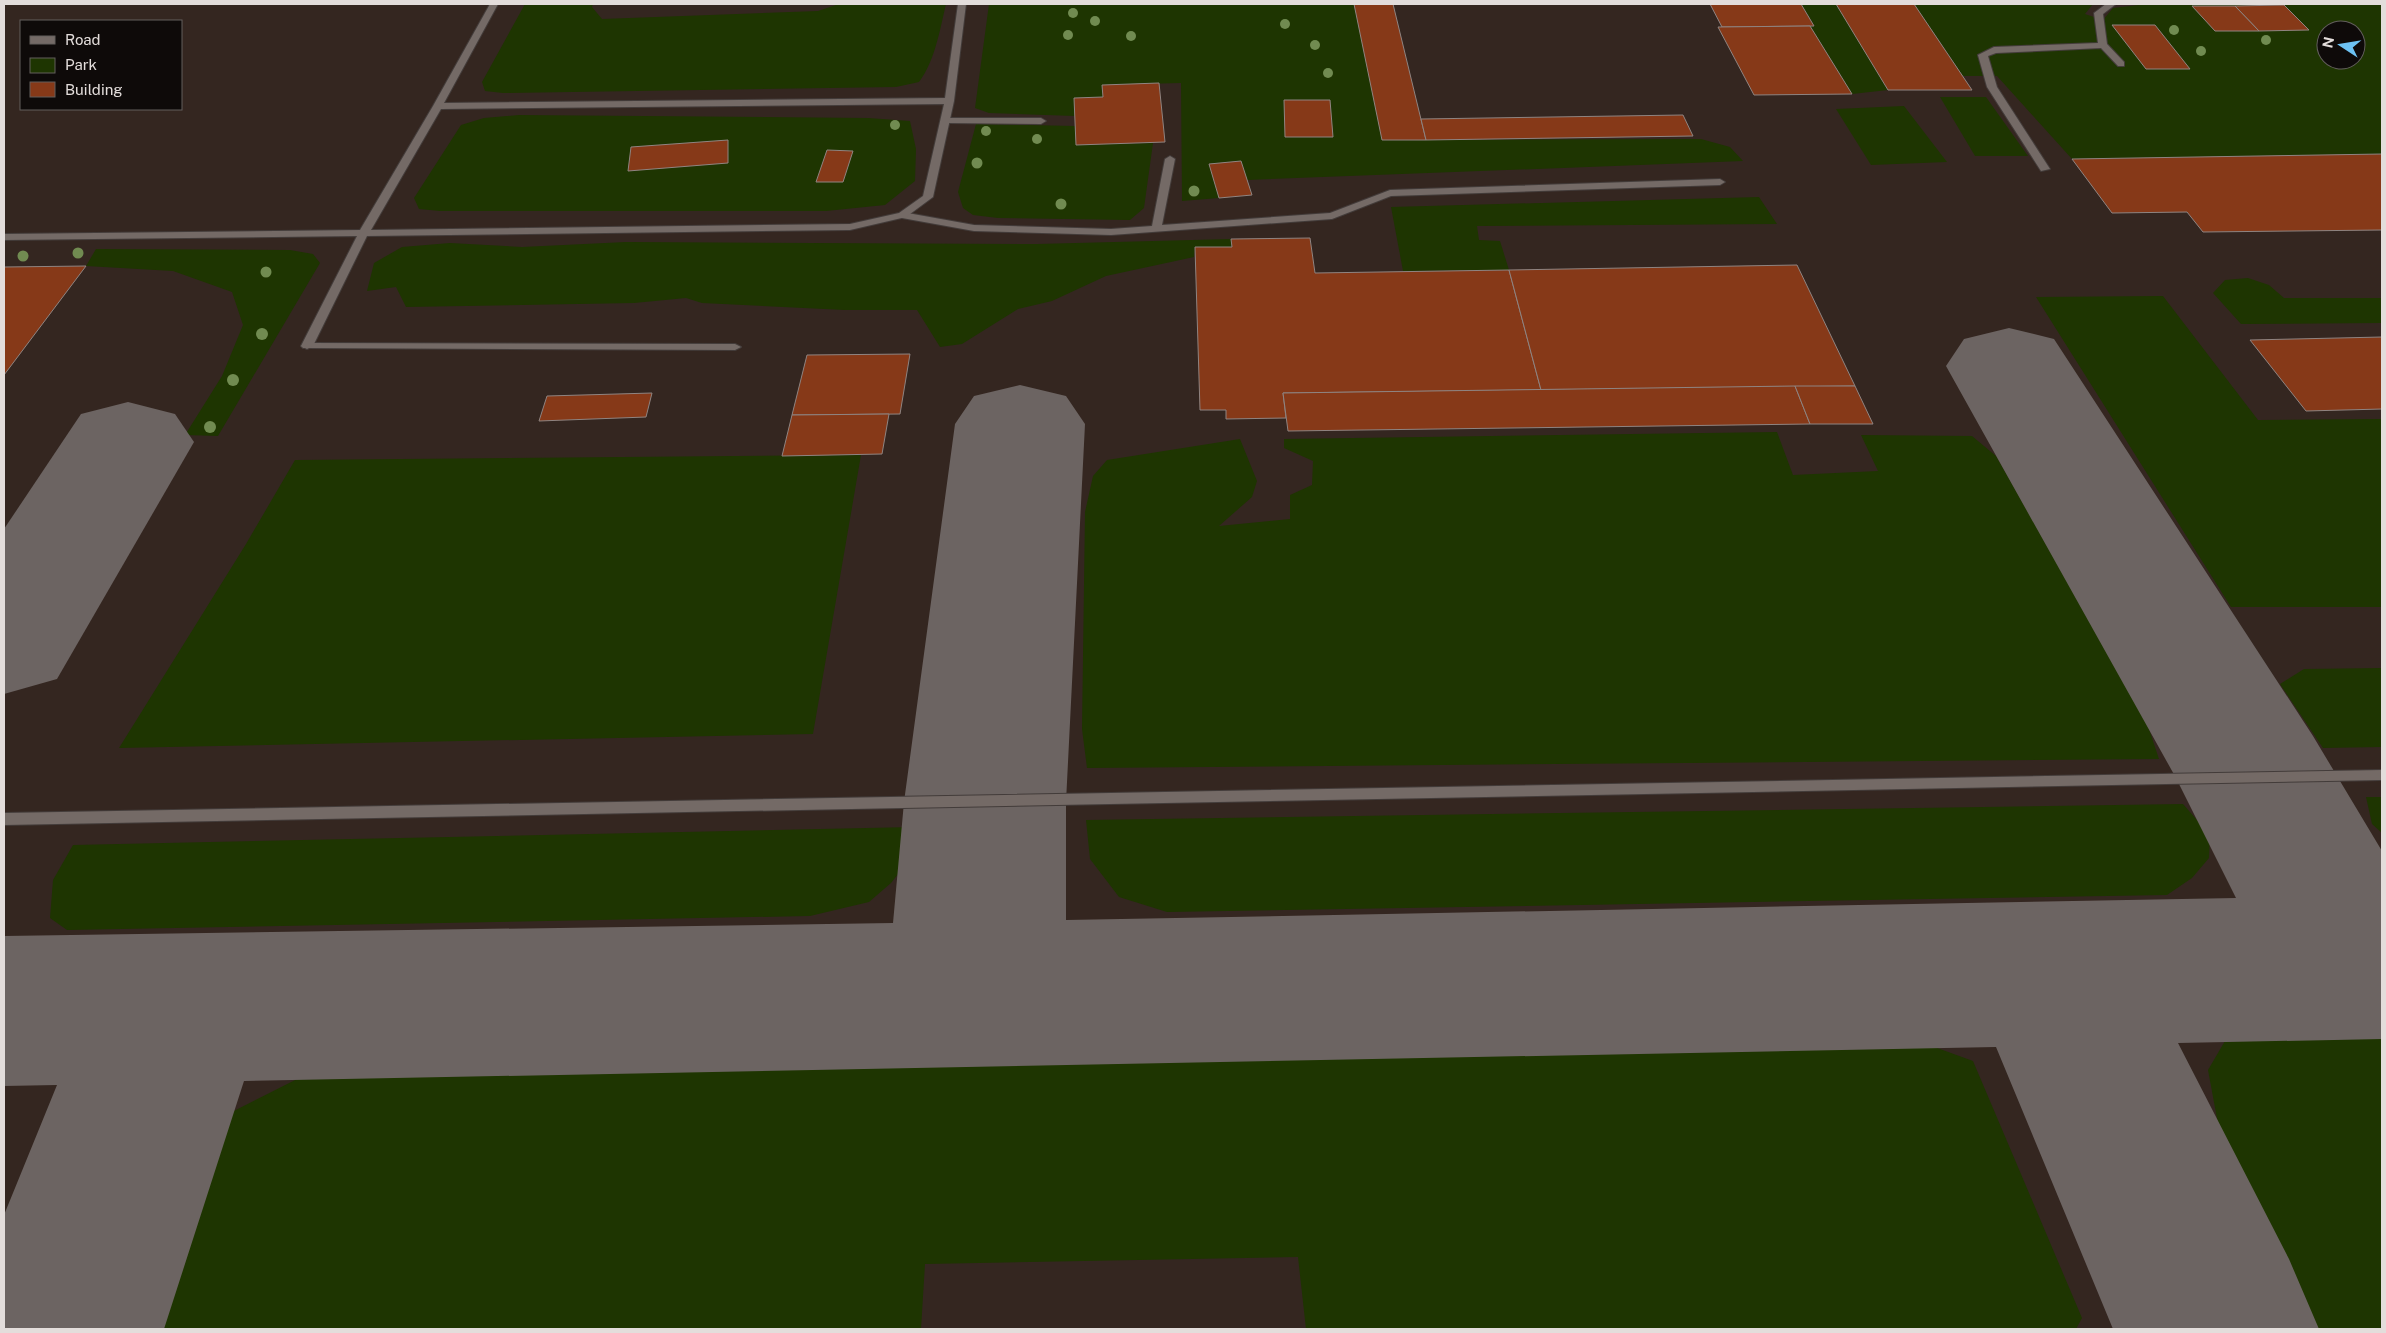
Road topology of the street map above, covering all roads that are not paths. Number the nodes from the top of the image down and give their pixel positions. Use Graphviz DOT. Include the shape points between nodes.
graph roads {
  1 [pos="494,4"];
  2 [pos="962,4"];
  3 [pos="2112,4"];
  4 [pos="2103,45"];
  5 [pos="2121,64"];
  6 [pos="949,101"];
  7 [pos="438,106"];
  8 [pos="946,120"];
  9 [pos="1041,121"];
  10 [pos="1170,159"];
  11 [pos="2044,169"];
  12 [pos="1720,182"];
  13 [pos="902,215"];
  14 [pos="1156,230"];
  15 [pos="363,234"];
  16 [pos="4,237"];
  17 [pos="735,347"];
  18 [pos="2382,775"];
  19 [pos="4,819"];
  1 -- 7 [label="street"];
  2 -- 6 [label="street"];
  3 -- 4 [label="street" via="2098,14"];
  4 -- 5 [label="street"];
  4 -- 11 [label="street" via="1994,50 1983,55 1992,87"];
  6 -- 7 [label="street"];
  6 -- 8 [label="street"];
  7 -- 15 [label="street"];
  8 -- 9 [label="street"];
  8 -- 13 [label="street" via="928,197"];
  10 -- 14 [label="street"];
  12 -- 14 [label="street" via="1390,193 1332,216"];
  13 -- 14 [label="street" via="974,228"];
  13 -- 15 [label="street" via="850,227"];
  15 -- 16 [label="street"];
  15 -- 17 [label="street" via="307,346"];
  18 -- 19 [label="street"];
}
